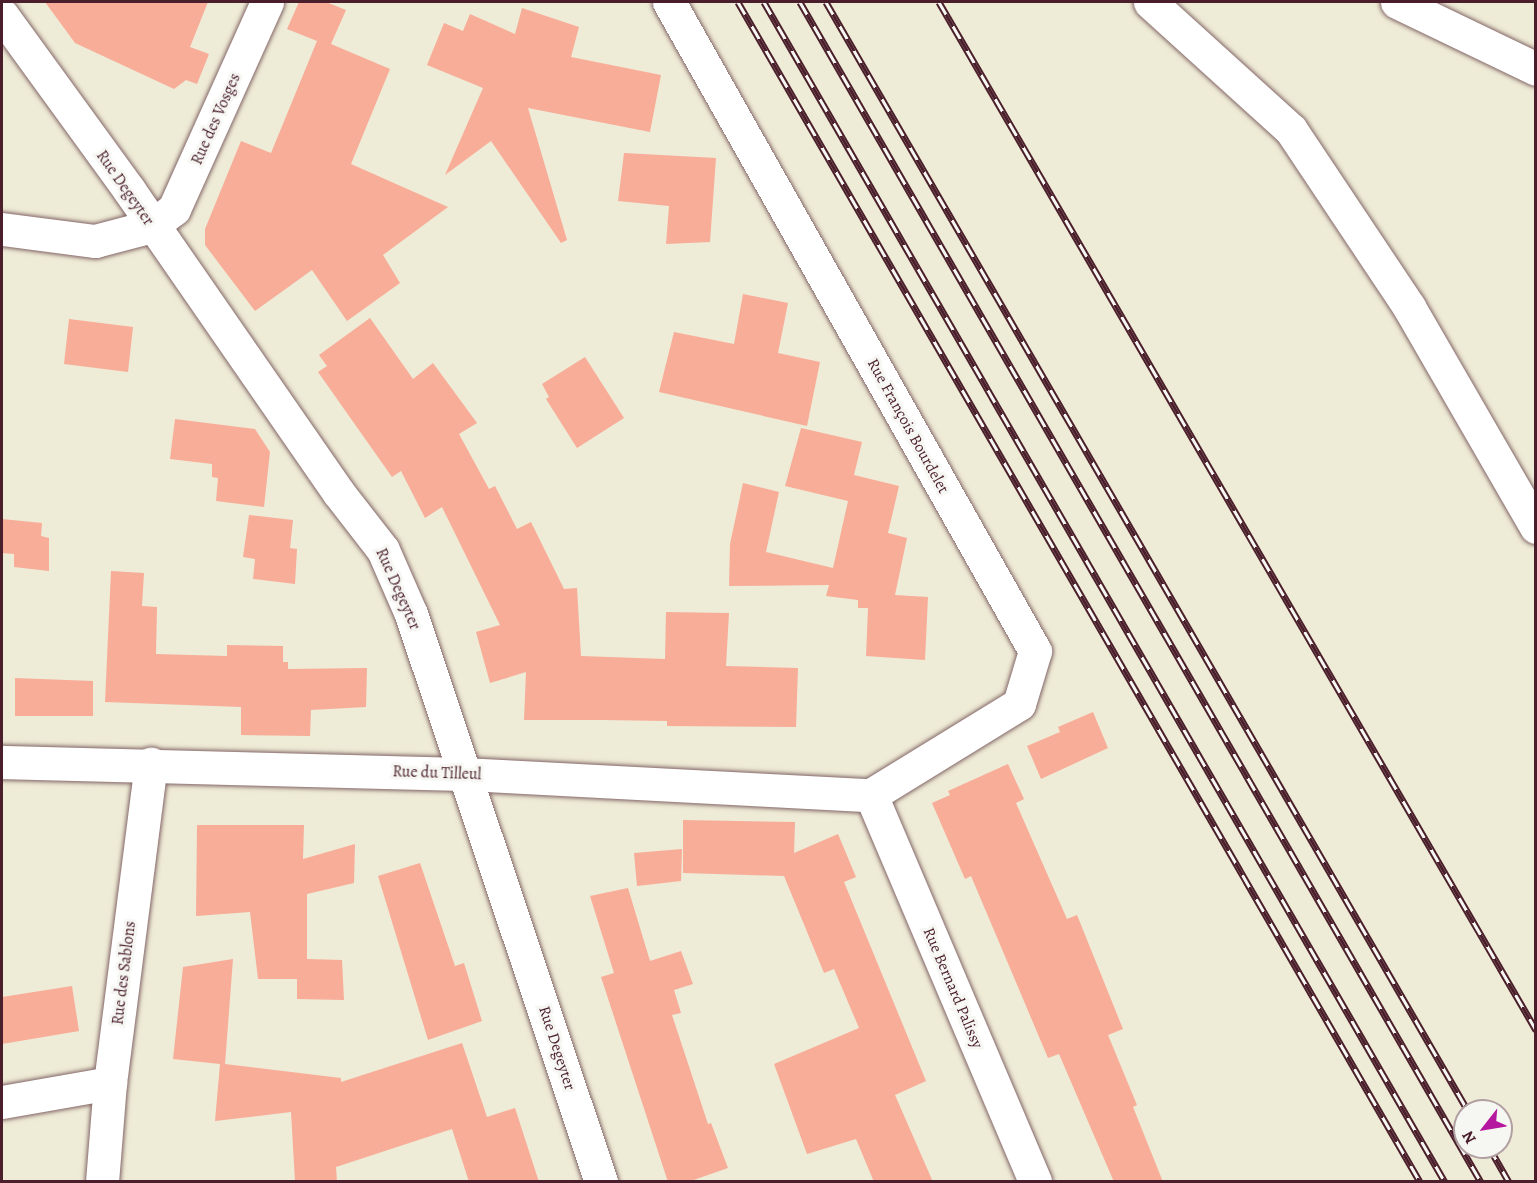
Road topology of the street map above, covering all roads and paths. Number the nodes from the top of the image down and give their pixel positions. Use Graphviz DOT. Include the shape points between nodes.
graph roads {
  1 [pos="267,2"];
  2 [pos="669,2"];
  3 [pos="1150,2"];
  4 [pos="1397,2"];
  5 [pos="2,15"];
  6 [pos="1536,69"];
  7 [pos="152,226"];
  8 [pos="2,229"];
  9 [pos="1536,527"];
  10 [pos="2,762"];
  11 [pos="151,764"];
  12 [pos="465,774"];
  13 [pos="871,795"];
  14 [pos="110,1083"];
  15 [pos="2,1101"];
  16 [pos="102,1182"];
  17 [pos="601,1182"];
  18 [pos="1035,1182"];
  1 -- 7 [label="street, Rue des Vosges" via="174,209"];
  2 -- 13 [label="street, Rue François Bourdelet" via="1035,651 1019,704"];
  3 -- 9 [label="street" via="1291,130 1409,307"];
  4 -- 6 [label="street"];
  5 -- 7 [label="street, Rue Degeyter"];
  7 -- 8 [label="street" via="95,241"];
  7 -- 12 [label="street, Rue Degeyter" via="383,550 411,614"];
  10 -- 11 [label="street, Rue du Tilleul"];
  11 -- 12 [label="street, Rue du Tilleul"];
  11 -- 14 [label="street, Rue des Sablons"];
  12 -- 13 [label="street, Rue du Tilleul"];
  12 -- 17 [label="street, Rue Degeyter"];
  13 -- 18 [label="street, Rue Bernard Palissy"];
  14 -- 15 [label="street"];
  14 -- 16 [label="street, Rue des Sablons"];
}
